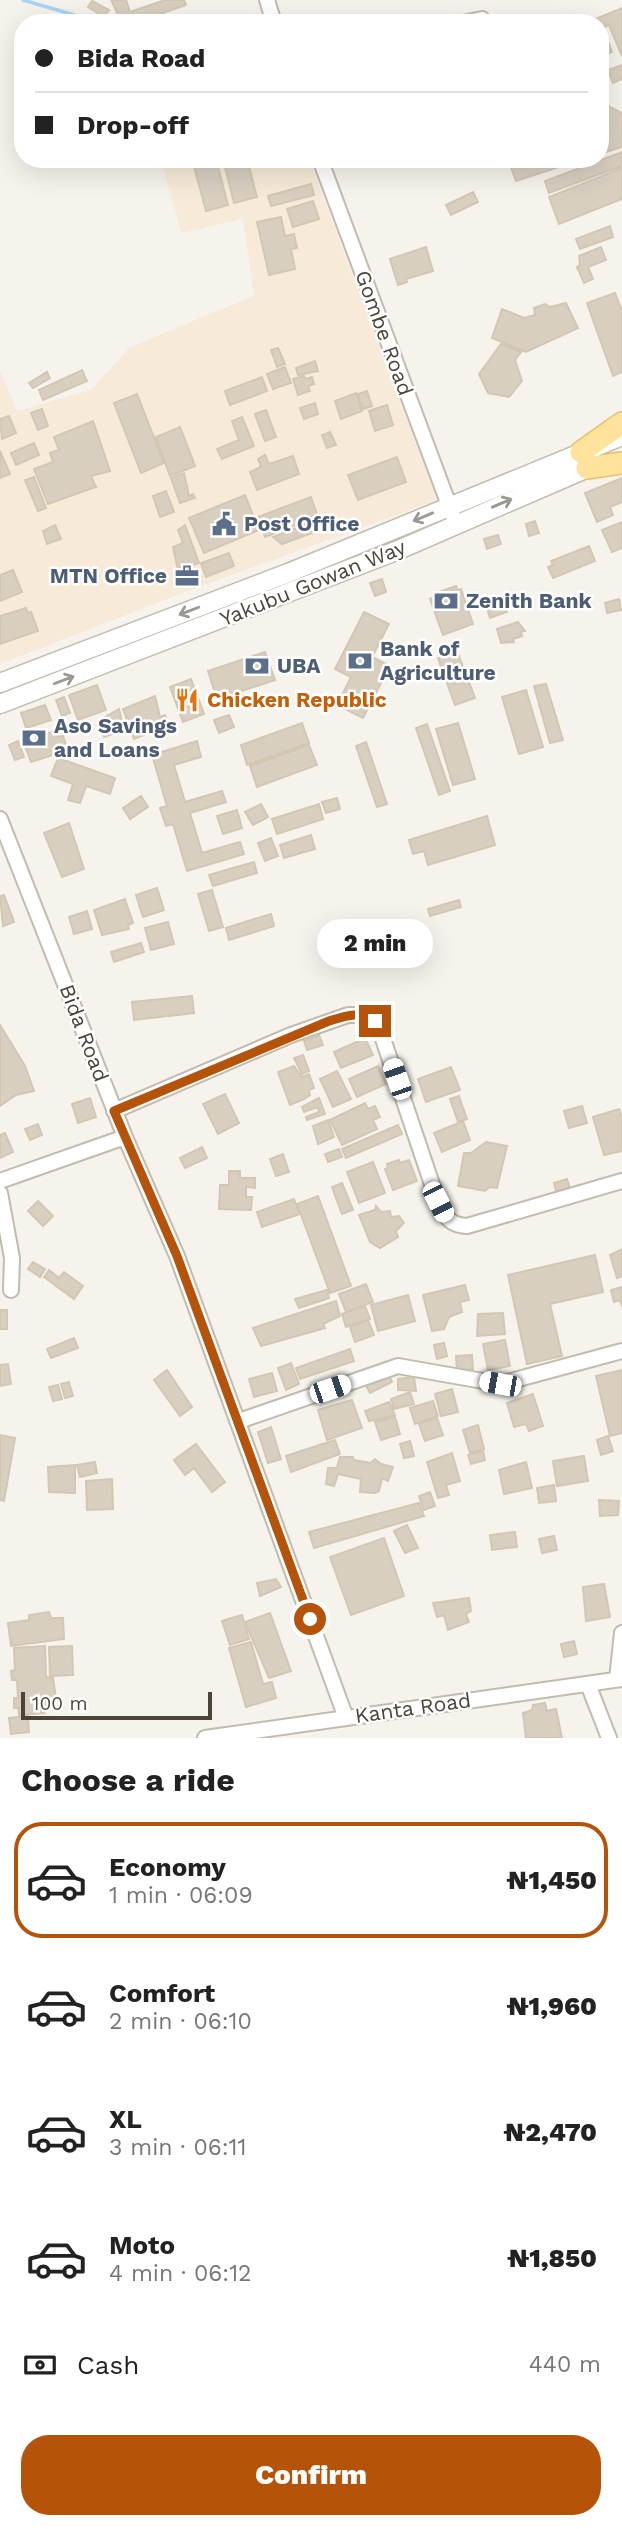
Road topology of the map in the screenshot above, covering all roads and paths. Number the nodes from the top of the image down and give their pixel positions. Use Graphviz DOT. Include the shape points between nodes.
graph roads {
  1 [pos="323,168"];
  2 [pos="622,423"];
  3 [pos="622,436"];
  4 [pos="622,454"];
  5 [pos="584,460"];
  6 [pos="622,463"];
  7 [pos="452,515"];
  8 [pos="0,683"];
  9 [pos="0,704"];
  10 [pos="0,819"];
  11 [pos="114,1111"];
  12 [pos="125,1137"];
  13 [pos="0,1181"];
  14 [pos="622,1181"];
  15 [pos="0,1193"];
  16 [pos="11,1290"];
  17 [pos="622,1351"];
  18 [pos="239,1421"];
  19 [pos="622,1633"];
  20 [pos="619,1679"];
  21 [pos="588,1684"];
  22 [pos="346,1718"];
  23 [pos="205,1738"];
  24 [pos="609,1738"];
  1 -- 7 [label="street, Gombe Road"];
  2 -- 5 [label="main road"];
  3 -- 5 [label="street, Yakubu Gowan Way"];
  4 -- 5 [label="street, Yakubu Gowan Way"];
  5 -- 6 [label="main road"];
  5 -- 7 [label="street, Yakubu Gowan Way"];
  7 -- 8 [label="street, Yakubu Gowan Way, one-way"];
  9 -- 7 [label="street, Yakubu Gowan Way, one-way" via="285,595"];
  10 -- 11 [label="street, Bida Road"];
  11 -- 12 [label="street, Bida Road"];
  11 -- 14 [label="street" via="291,1035 348,1015 367,1015 380,1030 447,1220 467,1226"];
  12 -- 13 [label="street"];
  12 -- 18 [label="street, Bida Road" via="177,1256"];
  15 -- 16 [label="street" via="12,1258"];
  17 -- 18 [label="street" via="500,1384 398,1366"];
  18 -- 22 [label="street, Bida Road"];
  19 -- 20 [label="street"];
  20 -- 21 [label="street, Kanta Road"];
  21 -- 22 [label="street, Kanta Road"];
  21 -- 24 [label="street"];
  22 -- 23 [label="street, Kanta Road"];
}
